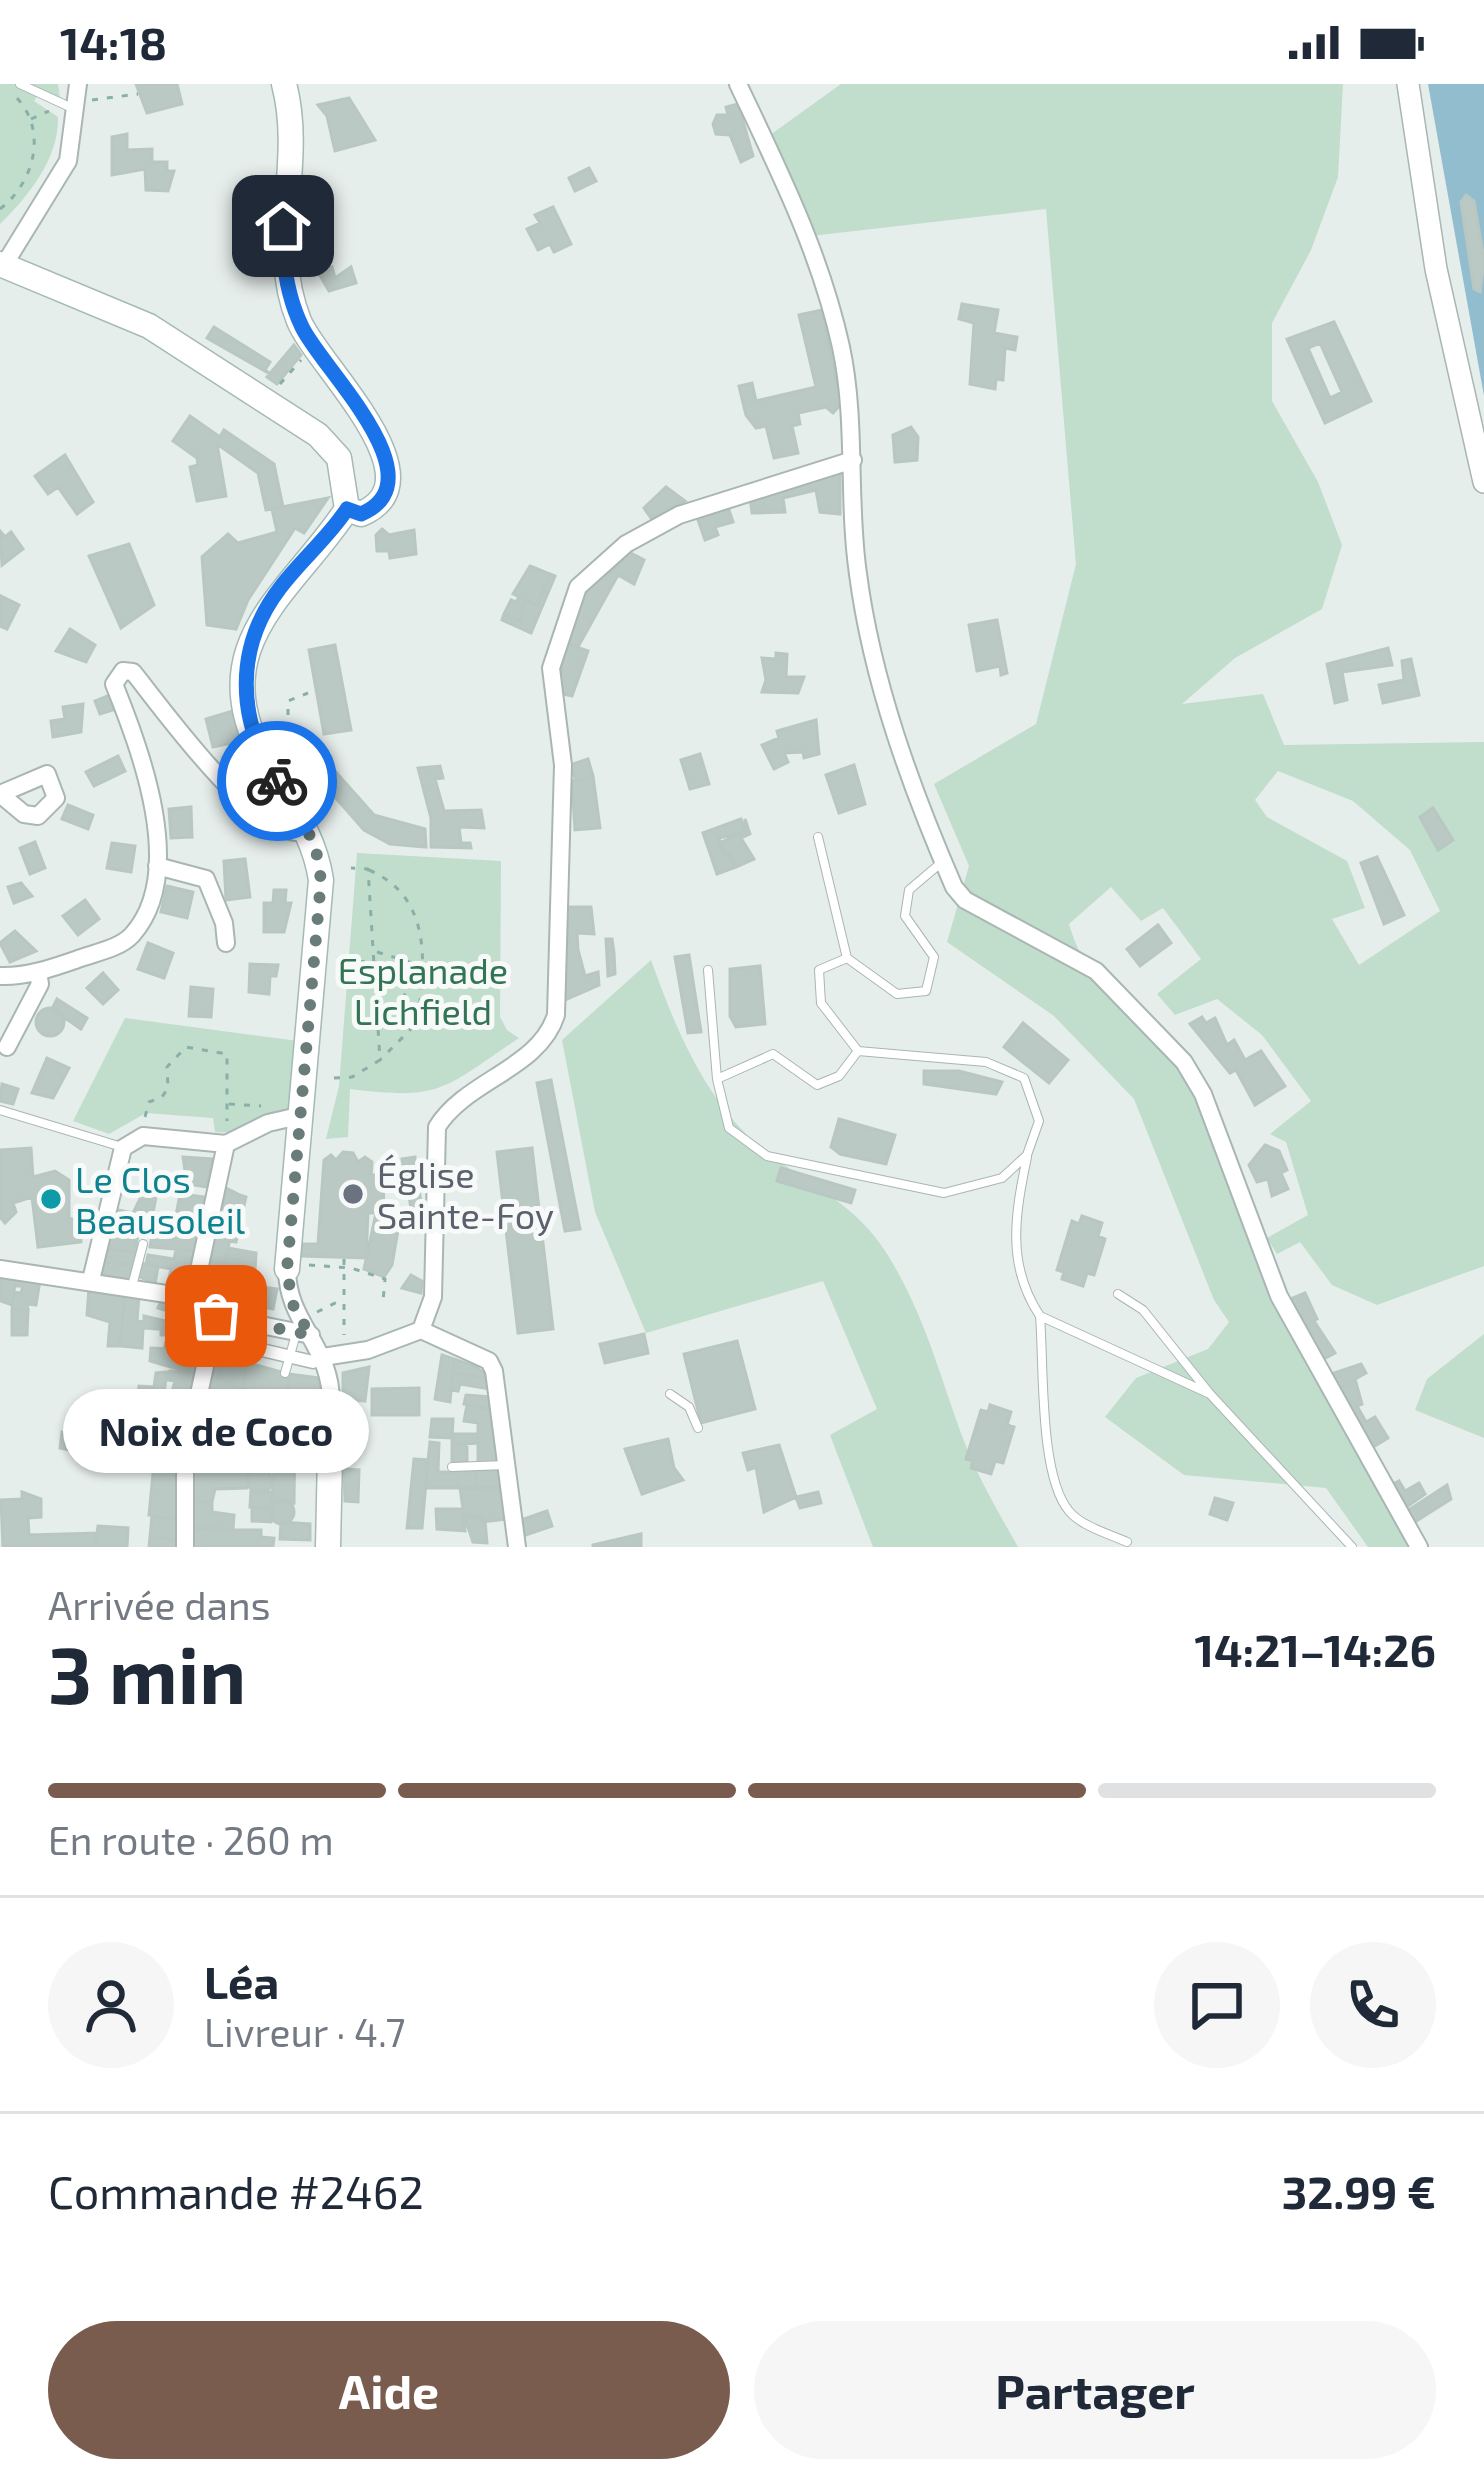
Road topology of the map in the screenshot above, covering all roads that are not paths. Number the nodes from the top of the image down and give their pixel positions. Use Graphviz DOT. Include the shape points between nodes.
graph roads {
  1 [pos="20,84"];
  2 [pos="78,84"];
  3 [pos="284,84"];
  4 [pos="738,84"];
  5 [pos="1408,84"];
  6 [pos="85,105"];
  7 [pos="2,264"];
  8 [pos="853,460"];
  9 [pos="1484,482"];
  10 [pos="347,509"];
  11 [pos="308,830"];
  12 [pos="818,837"];
  13 [pos="943,861"];
  14 [pos="157,866"];
  15 [pos="226,943"];
  16 [pos="847,958"];
  17 [pos="708,970"];
  18 [pos="38,972"];
  19 [pos="0,976"];
  20 [pos="7,1047"];
  21 [pos="858,1051"];
  22 [pos="717,1079"];
  23 [pos="0,1110"];
  24 [pos="303,1115"];
  25 [pos="226,1144"];
  26 [pos="123,1148"];
  27 [pos="1028,1155"];
  28 [pos="143,1244"];
  29 [pos="297,1267"];
  30 [pos="0,1269"];
  31 [pos="91,1280"];
  32 [pos="132,1287"];
  33 [pos="1118,1294"];
  34 [pos="195,1300"];
  35 [pos="216,1316"];
  36 [pos="1040,1316"];
  37 [pos="421,1330"];
  38 [pos="303,1334"];
  39 [pos="215,1339"];
  40 [pos="290,1357"];
  41 [pos="327,1364"];
  42 [pos="285,1373"];
  43 [pos="670,1394"];
  44 [pos="1210,1394"];
  45 [pos="283,1402"];
  46 [pos="331,1408"];
  47 [pos="282,1418"];
  48 [pos="698,1428"];
  49 [pos="507,1465"];
  50 [pos="452,1467"];
  51 [pos="1126,1542"];
  52 [pos="185,1547"];
  53 [pos="328,1547"];
  54 [pos="517,1547"];
  55 [pos="1352,1547"];
  56 [pos="1419,1547"];
  1 -- 6 [label="lane"];
  2 -- 6 [label="street"];
  3 -- 10 [label="main road" via="290,294 315,352 371,425 388,463 375,508"];
  4 -- 8 [label="street" via="811,236 844,362"];
  5 -- 9 [label="street" via="1436,269"];
  6 -- 7 [label="street" via="68,161"];
  7 -- 10 [label="main road" via="148,326 317,435 339,458"];
  8 -- 13 [label="street" via="856,568 868,639"];
  8 -- 37 [label="street" via="680,515 626,544 578,587 551,668 563,765 553,1026 539,1046 450,1106 437,1127 433,1297"];
  10 -- 11 [label="main road" via="276,593 245,670 258,750"];
  11 -- 14 [label="street" via="284,832 265,821 133,672 123,671 114,684 155,795"];
  11 -- 24 [label="main road" via="322,914"];
  12 -- 16 [label="lane"];
  13 -- 16 [label="lane" via="908,890 904,916 934,957 926,992 897,994"];
  13 -- 56 [label="street" via="965,900 1096,971 1184,1062 1279,1297"];
  14 -- 15 [label="street" via="206,879"];
  14 -- 18 [label="street" via="133,934"];
  16 -- 21 [label="lane" via="819,970 821,1004"];
  17 -- 22 [label="lane"];
  18 -- 19 [label="street"];
  18 -- 20 [label="street" via="40,984"];
  21 -- 22 [label="lane" via="839,1076 817,1085 773,1054"];
  21 -- 27 [label="lane" via="986,1062 1024,1078 1040,1121"];
  22 -- 27 [label="lane" via="729,1128 767,1156 944,1193 1002,1178"];
  23 -- 26 [label="lane"];
  24 -- 25 [label="street"];
  24 -- 29 [label="main road"];
  25 -- 26 [label="street" via="143,1136"];
  25 -- 34 [label="street"];
  26 -- 31 [label="street"];
  27 -- 36 [label="lane" via="1014,1246 1023,1291"];
  28 -- 32 [label="lane"];
  29 -- 38 [label="street" via="292,1303"];
  30 -- 31 [label="street"];
  31 -- 32 [label="street"];
  32 -- 34 [label="street"];
  33 -- 44 [label="lane" via="1168,1336"];
  34 -- 35 [label="street"];
  35 -- 38 [label="street"];
  35 -- 39 [label="street"];
  36 -- 44 [label="lane"];
  36 -- 51 [label="lane" via="1060,1499 1072,1517"];
  37 -- 41 [label="street"];
  37 -- 49 [label="street" via="488,1361"];
  38 -- 40 [label="lane"];
  38 -- 41 [label="street"];
  39 -- 40 [label="street"];
  39 -- 52 [label="street" via="185,1458"];
  40 -- 41 [label="street"];
  40 -- 42 [label="lane"];
  41 -- 46 [label="street"];
  43 -- 48 [label="lane" via="689,1407"];
  44 -- 55 [label="lane"];
  45 -- 47 [label="lane"];
  46 -- 53 [label="main road"];
  49 -- 50 [label="lane"];
  49 -- 54 [label="street"];
}
